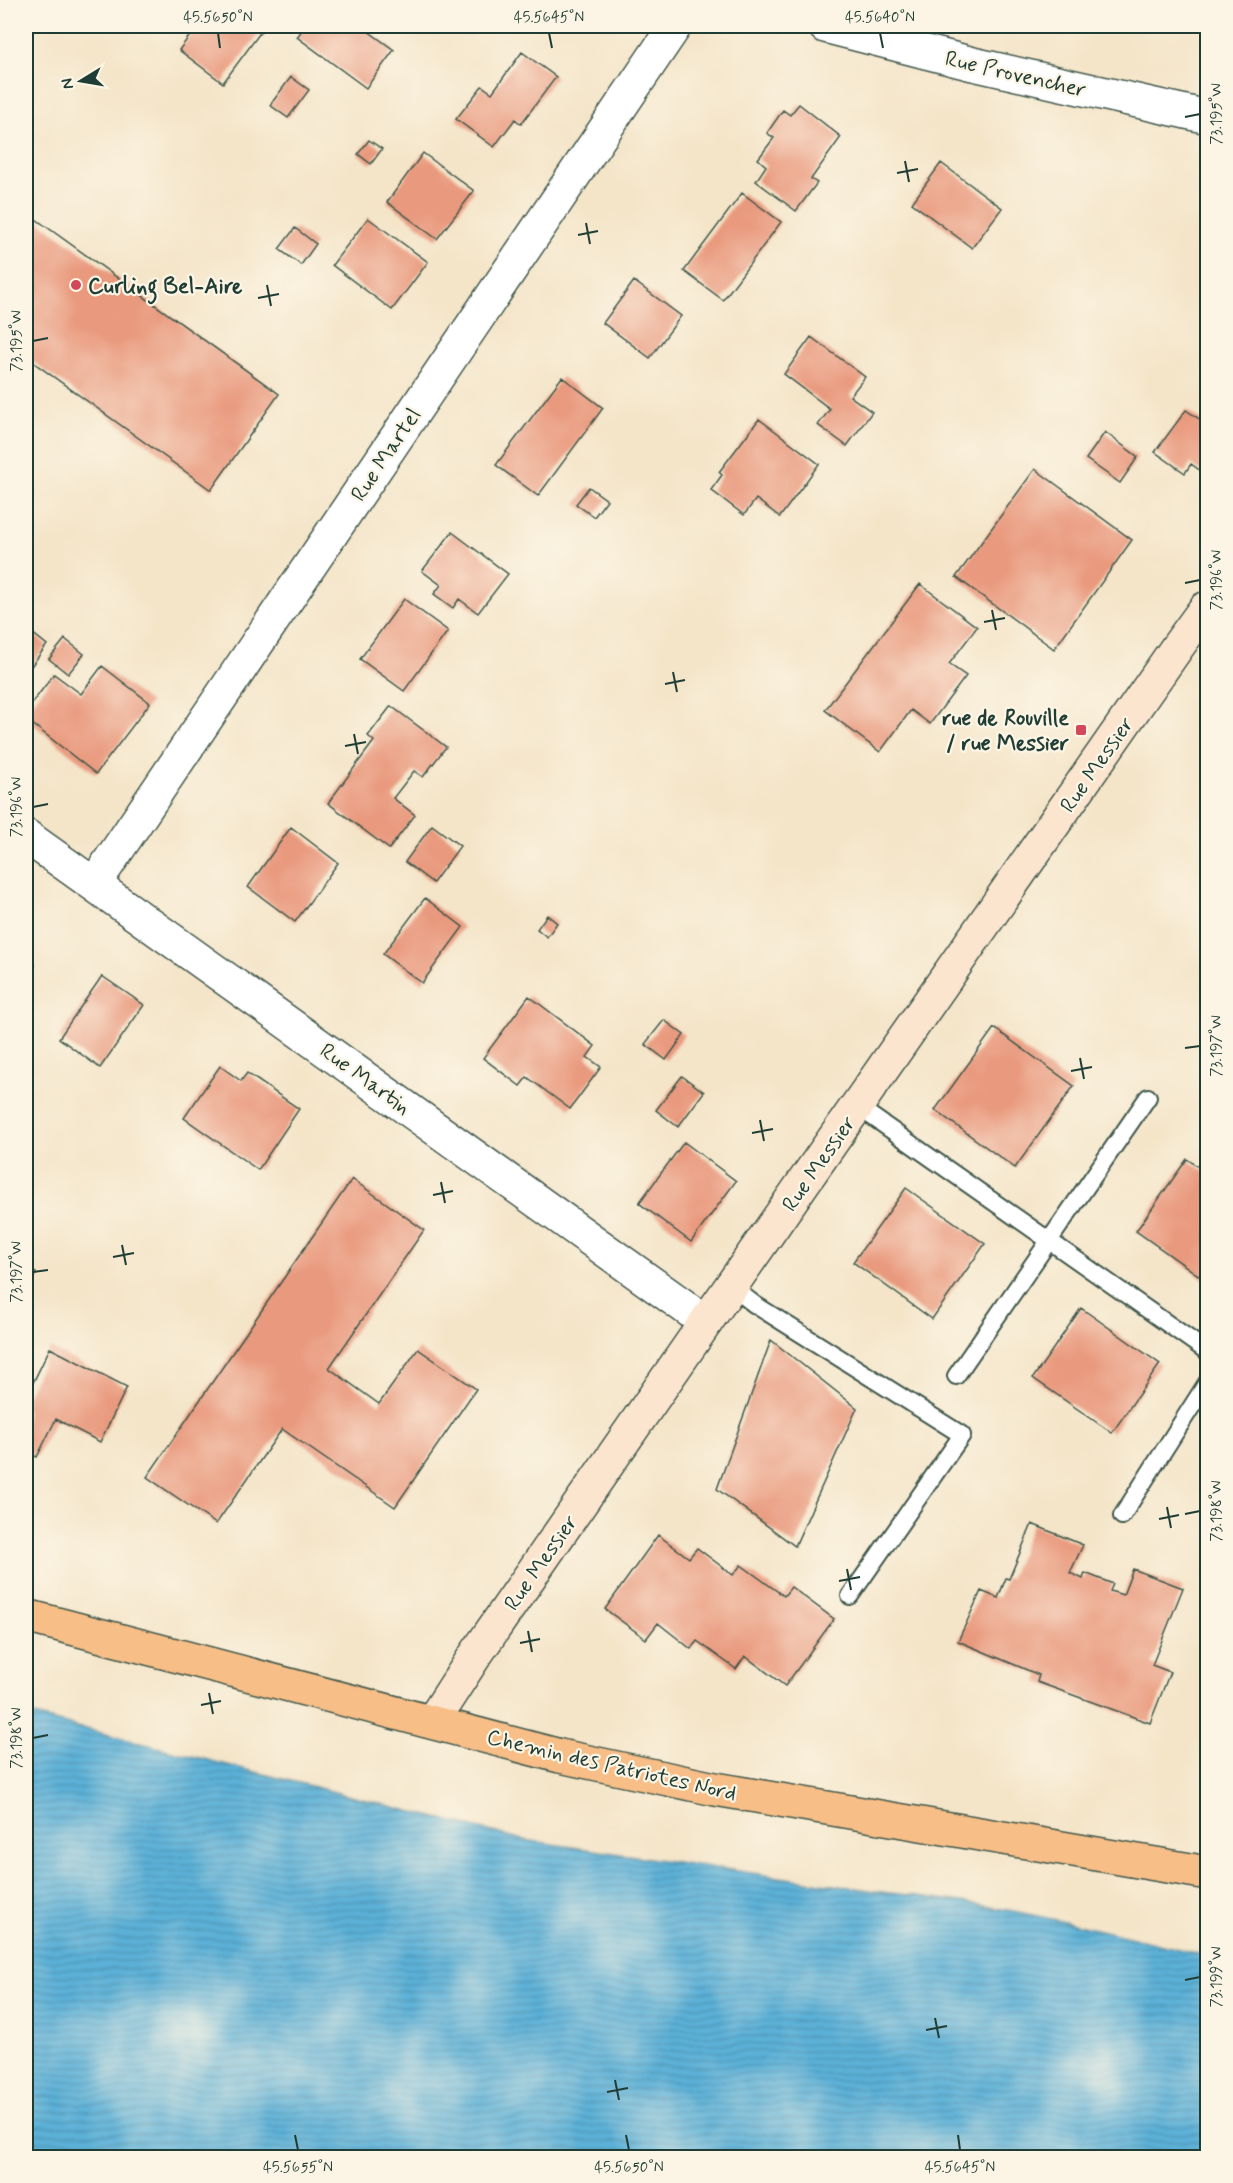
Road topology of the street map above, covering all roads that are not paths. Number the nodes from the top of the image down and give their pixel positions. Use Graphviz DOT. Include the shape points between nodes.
graph roads {
  1 [pos="675,26"];
  2 [pos="825,26"];
  3 [pos="1208,117"];
  4 [pos="1207,608"];
  5 [pos="26,836"];
  6 [pos="95,883"];
  7 [pos="1148,1097"];
  8 [pos="858,1106"];
  9 [pos="1049,1241"];
  10 [pos="731,1286"];
  11 [pos="706,1322"];
  12 [pos="1208,1352"];
  13 [pos="956,1376"];
  14 [pos="1208,1381"];
  15 [pos="1122,1516"];
  16 [pos="850,1596"];
  17 [pos="26,1616"];
  18 [pos="432,1722"];
  19 [pos="1208,1872"];
  1 -- 6 [label="street, Rue Martel"];
  2 -- 3 [label="street, Rue Provencher"];
  4 -- 8 [label="street, Rue Messier"];
  5 -- 6 [label="street, Rue Martin"];
  6 -- 11 [label="street, Rue Martin"];
  7 -- 9 [label="lane"];
  8 -- 9 [label="lane"];
  8 -- 10 [label="street, Rue Messier"];
  9 -- 12 [label="lane"];
  9 -- 13 [label="lane"];
  10 -- 11 [label="street, Rue Messier"];
  10 -- 16 [label="lane" via="962,1435"];
  11 -- 18 [label="street, Rue Messier"];
  14 -- 15 [label="lane"];
  17 -- 18 [label="main road, Chemin des Patriotes Nord"];
  18 -- 19 [label="main road, Chemin des Patriotes Nord" via="560,1756 715,1789"];
}
